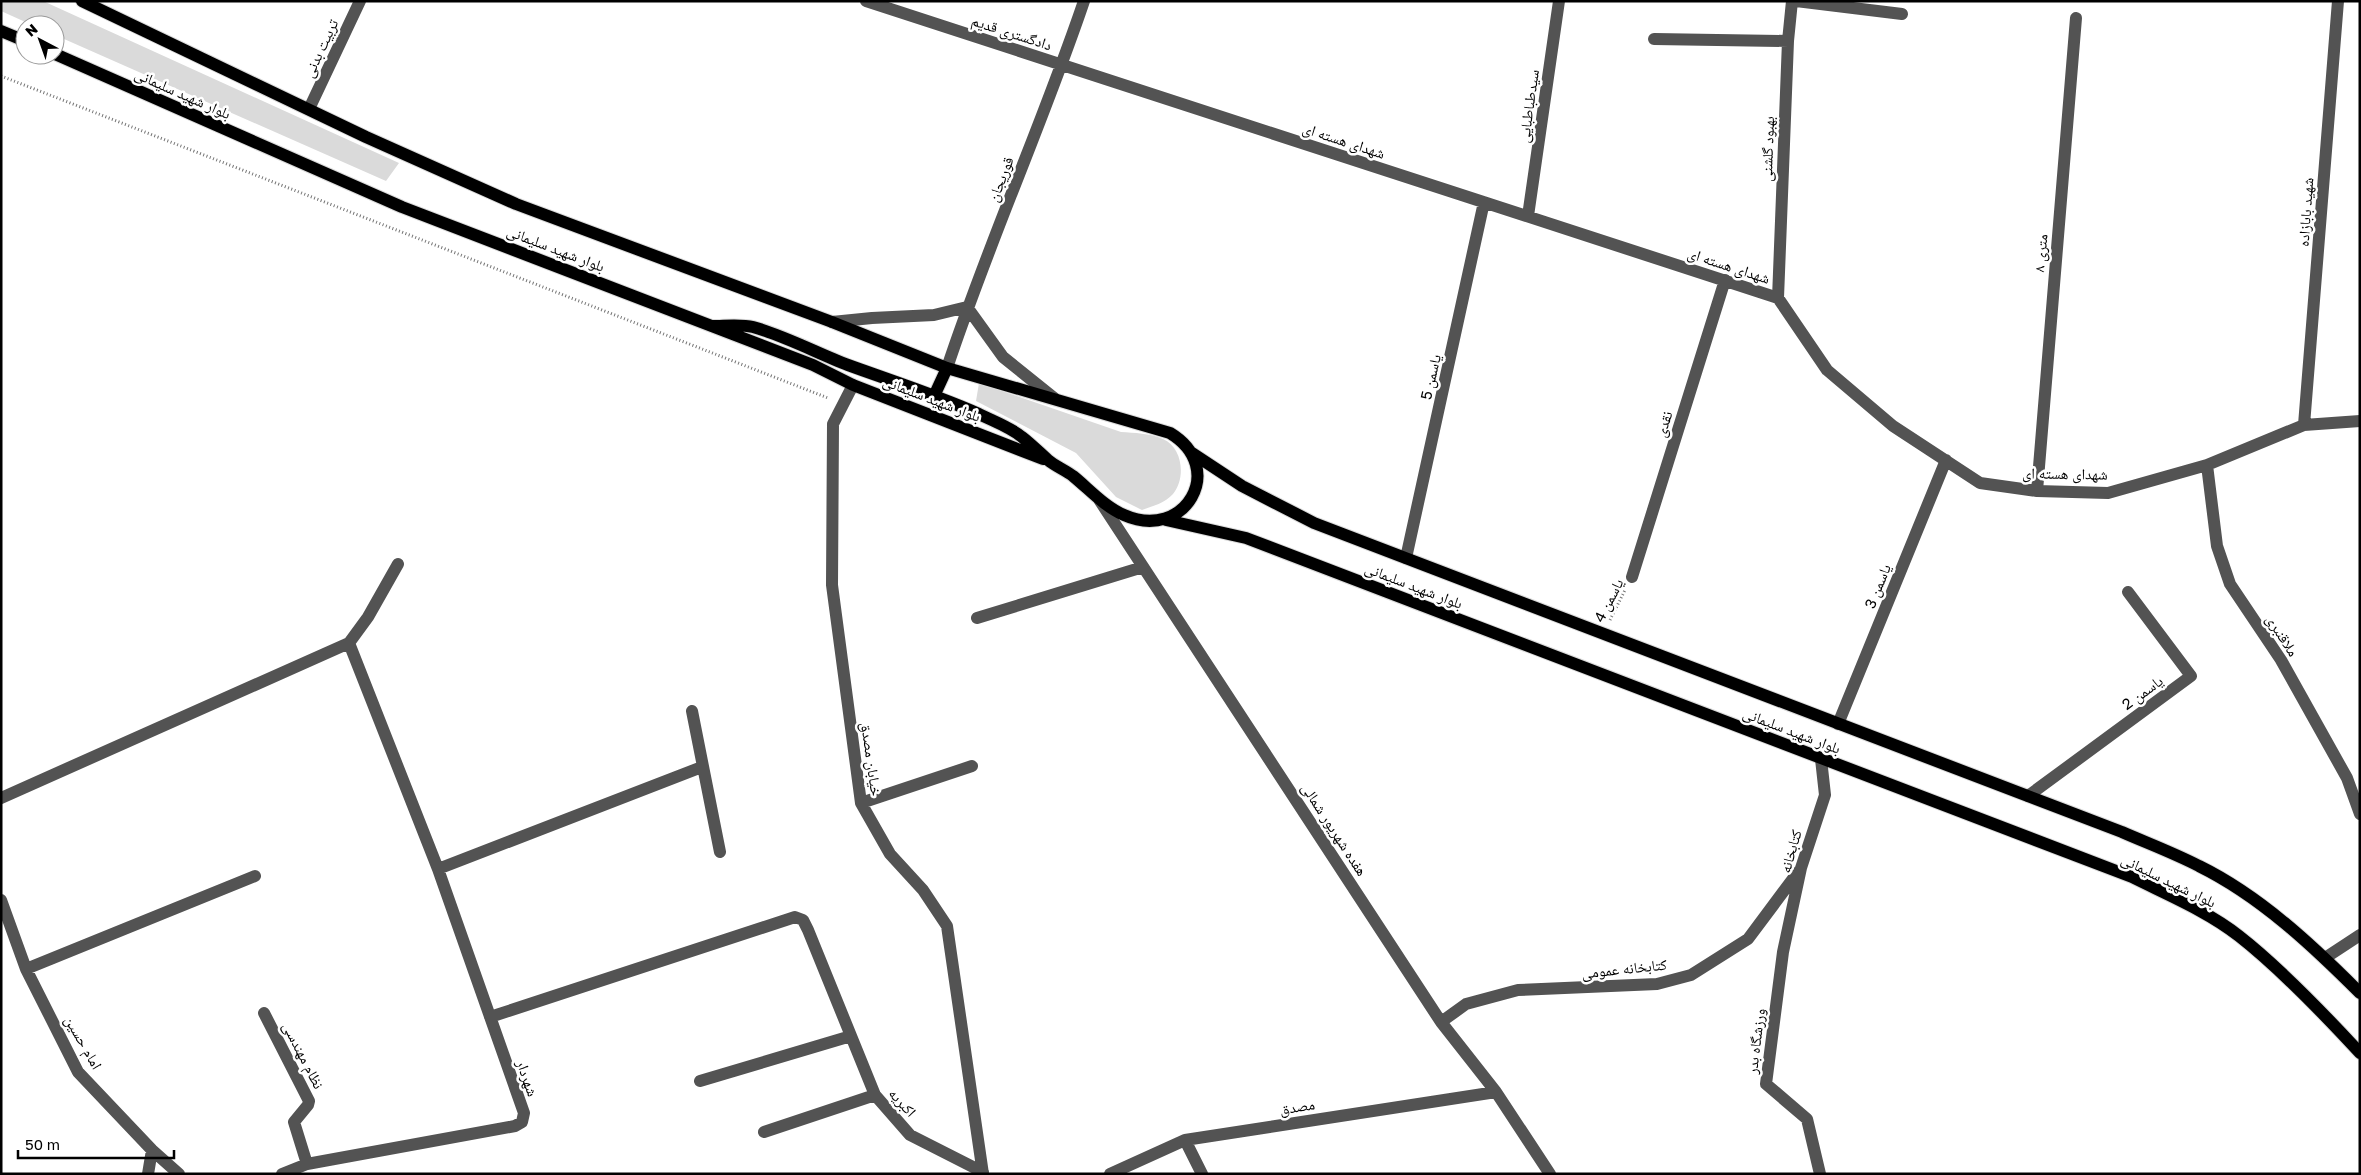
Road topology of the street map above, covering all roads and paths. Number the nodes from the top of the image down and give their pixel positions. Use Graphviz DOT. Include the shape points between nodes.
graph roads {
  1 [pos="82,1"];
  2 [pos="360,1"];
  3 [pos="866,1"];
  4 [pos="1084,1"];
  5 [pos="1559,1"];
  6 [pos="1794,1"];
  7 [pos="2338,1"];
  8 [pos="1902,14"];
  9 [pos="2076,18"];
  10 [pos="1,31"];
  11 [pos="15,37"];
  12 [pos="1654,39"];
  13 [pos="1788,41"];
  14 [pos="65,58"];
  15 [pos="1062,65"];
  16 [pos="1,76"];
  17 [pos="309,108"];
  18 [pos="1484,202"];
  19 [pos="1528,216"];
  20 [pos="1725,280"];
  21 [pos="1778,298"];
  22 [pos="967,308"];
  23 [pos="832,322"];
  24 [pos="712,326"];
  25 [pos="947,368"];
  26 [pos="853,385"];
  27 [pos="935,394"];
  28 [pos="1054,398"];
  29 [pos="843,404"];
  30 [pos="2360,421"];
  31 [pos="2304,425"];
  32 [pos="1192,453"];
  33 [pos="1946,460"];
  34 [pos="1049,461"];
  35 [pos="2207,465"];
  36 [pos="2037,491"];
  37 [pos="1098,498"];
  38 [pos="1166,520"];
  39 [pos="1406,558"];
  40 [pos="398,564"];
  41 [pos="1143,567"];
  42 [pos="1632,577"];
  43 [pos="2128,592"];
  44 [pos="977,618"];
  45 [pos="1603,634"];
  46 [pos="350,644"];
  47 [pos="692,711"];
  48 [pos="1838,724"];
  49 [pos="1821,759"];
  50 [pos="972,766"];
  51 [pos="702,767"];
  52 [pos="2028,796"];
  53 [pos="1,798"];
  54 [pos="861,803"];
  55 [pos="2360,814"];
  56 [pos="720,852"];
  57 [pos="1801,868"];
  58 [pos="438,869"];
  59 [pos="255,876"];
  60 [pos="1,900"];
  61 [pos="2360,935"];
  62 [pos="1783,952"];
  63 [pos="2326,958"];
  64 [pos="26,969"];
  65 [pos="2360,993"];
  66 [pos="264,1014"];
  67 [pos="490,1017"];
  68 [pos="1441,1022"];
  69 [pos="851,1036"];
  70 [pos="2360,1053"];
  71 [pos="700,1081"];
  72 [pos="1496,1092"];
  73 [pos="875,1095"];
  74 [pos="764,1132"];
  75 [pos="1185,1140"];
  76 [pos="152,1150"];
  77 [pos="307,1164"];
  78 [pos="983,1173"];
  79 [pos="148,1174"];
  80 [pos="179,1174"];
  81 [pos="282,1174"];
  82 [pos="1110,1174"];
  83 [pos="1202,1174"];
  84 [pos="1550,1174"];
  85 [pos="1820,1174"];
  1 -- 17 [label="main road, بلوار شهید سلیمانی"];
  2 -- 17 [label="street, تربیت بدنی"];
  3 -- 15 [label="street, دادگستری قدیم"];
  4 -- 15 [label="street, قوریجان"];
  5 -- 19 [label="street, سیدطباطبایی"];
  6 -- 8 [label="street"];
  6 -- 13 [label="street, بهبود گلشنی"];
  7 -- 31 [label="street, شهید بابازاده"];
  9 -- 36 [label="street, ۸ متری"];
  10 -- 11 [label="main road"];
  12 -- 13 [label="street"];
  13 -- 21 [label="street, بهبود گلشنی"];
  14 -- 24 [label="main road, بلوار شهید سلیمانی" via="402,207"];
  15 -- 18 [label="street, شهدای هسته ای"];
  15 -- 22 [label="street, قوریجان"];
  16 -- 29 [label="path"];
  17 -- 23 [label="main road, بلوار شهید سلیمانی" via="516,204"];
  18 -- 19 [label="street, شهدای هسته ای"];
  18 -- 39 [label="street, یاسمن 5"];
  19 -- 20 [label="street, شهدای هسته ای"];
  20 -- 21 [label="street, شهدای هسته ای"];
  20 -- 42 [label="street, نقدی"];
  21 -- 33 [label="street, شهدای هسته ای" via="1826,370 1893,426"];
  22 -- 23 [label="street" via="934,315"];
  22 -- 25 [label="street, قوریجان"];
  22 -- 28 [label="street" via="1003,357"];
  23 -- 25 [label="main road, بلوار شهید سلیمانی"];
  24 -- 26 [label="main road, بلوار شهید سلیمانی" via="813,365"];
  24 -- 27 [label="main road" via="752,327"];
  25 -- 27 [label="main road"];
  25 -- 28 [label="main road, بلوار شهید سلیمانی"];
  26 -- 29 [label="street, خیابان مصدق"];
  26 -- 34 [label="main road, بلوار شهید سلیمانی"];
  27 -- 34 [label="main road" via="1022,436"];
  28 -- 32 [label="main road, بلوار شهید سلیمانی" via="1170,433"];
  29 -- 54 [label="street, خیابان مصدق" via="833,424 832,586"];
  30 -- 31 [label="street, شهدای هسته ای"];
  31 -- 35 [label="street, شهدای هسته ای"];
  32 -- 38 [label="main road" via="1197,485 1191,500"];
  32 -- 39 [label="main road, بلوار شهید سلیمانی" via="1242,486 1314,523"];
  33 -- 36 [label="street, شهدای هسته ای" via="1980,484"];
  33 -- 48 [label="street, یاسمن 3"];
  34 -- 37 [label="main road, بلوار شهید سلیمانی" via="1071,474"];
  35 -- 36 [label="street, شهدای هسته ای" via="2108,493"];
  35 -- 55 [label="street, ملاقنبری" via="2217,546 2230,584 2281,660 2347,778"];
  37 -- 38 [label="main road, بلوار شهید سلیمانی" via="1124,515 1150,522"];
  37 -- 41 [label="street, هفده شهریور شمالی"];
  38 -- 49 [label="main road, بلوار شهید سلیمانی" via="1246,538"];
  39 -- 45 [label="main road, بلوار شهید سلیمانی"];
  40 -- 46 [label="street"];
  41 -- 44 [label="street"];
  41 -- 68 [label="street, هفده شهریور شمالی"];
  42 -- 45 [label="path, یاسمن 4"];
  43 -- 52 [label="street, یاسمن 2" via="2191,676"];
  45 -- 48 [label="main road, بلوار شهید سلیمانی"];
  46 -- 53 [label="street"];
  46 -- 58 [label="street, شهردار"];
  47 -- 51 [label="street"];
  48 -- 52 [label="main road, بلوار شهید سلیمانی"];
  49 -- 57 [label="street, کتابخانه" via="1825,795"];
  49 -- 70 [label="main road, بلوار شهید سلیمانی" via="2132,877 2192,907 2238,936 2298,990"];
  50 -- 54 [label="street"];
  51 -- 56 [label="street"];
  51 -- 58 [label="street"];
  52 -- 63 [label="main road, بلوار شهید سلیمانی" via="2200,866 2262,905"];
  54 -- 78 [label="street, خیابان مصدق" via="890,854 923,890 947,926"];
  57 -- 62 [label="street, کتابخانه"];
  57 -- 68 [label="street, کتابخانه عمومی" via="1748,939 1691,975 1657,984 1518,990 1466,1004"];
  58 -- 67 [label="street, شهردار"];
  59 -- 64 [label="street"];
  60 -- 64 [label="street, امام حسین"];
  61 -- 63 [label="street"];
  62 -- 85 [label="street, ورزشگاه بدر" via="1766,1084 1806,1119"];
  63 -- 65 [label="main road, بلوار شهید سلیمانی"];
  64 -- 76 [label="street, امام حسین" via="78,1072"];
  66 -- 77 [label="street, نظام مهندسی" via="309,1101 294,1122"];
  67 -- 69 [label="street" via="794,917 803,920 808,930"];
  67 -- 77 [label="street, شهردار" via="524,1113 522,1122 515,1126"];
  68 -- 72 [label="street, هفده شهریور شمالی"];
  69 -- 71 [label="street"];
  69 -- 73 [label="street"];
  72 -- 75 [label="street, مصدق"];
  72 -- 84 [label="street, هفده شهریور شمالی"];
  73 -- 74 [label="street, اکبریه"];
  73 -- 78 [label="street, اکبریه" via="910,1135"];
  75 -- 82 [label="street, مصدق"];
  75 -- 83 [label="street"];
  76 -- 79 [label="street"];
  76 -- 80 [label="street, امام حسین"];
  77 -- 81 [label="street, شهردار"];
}
